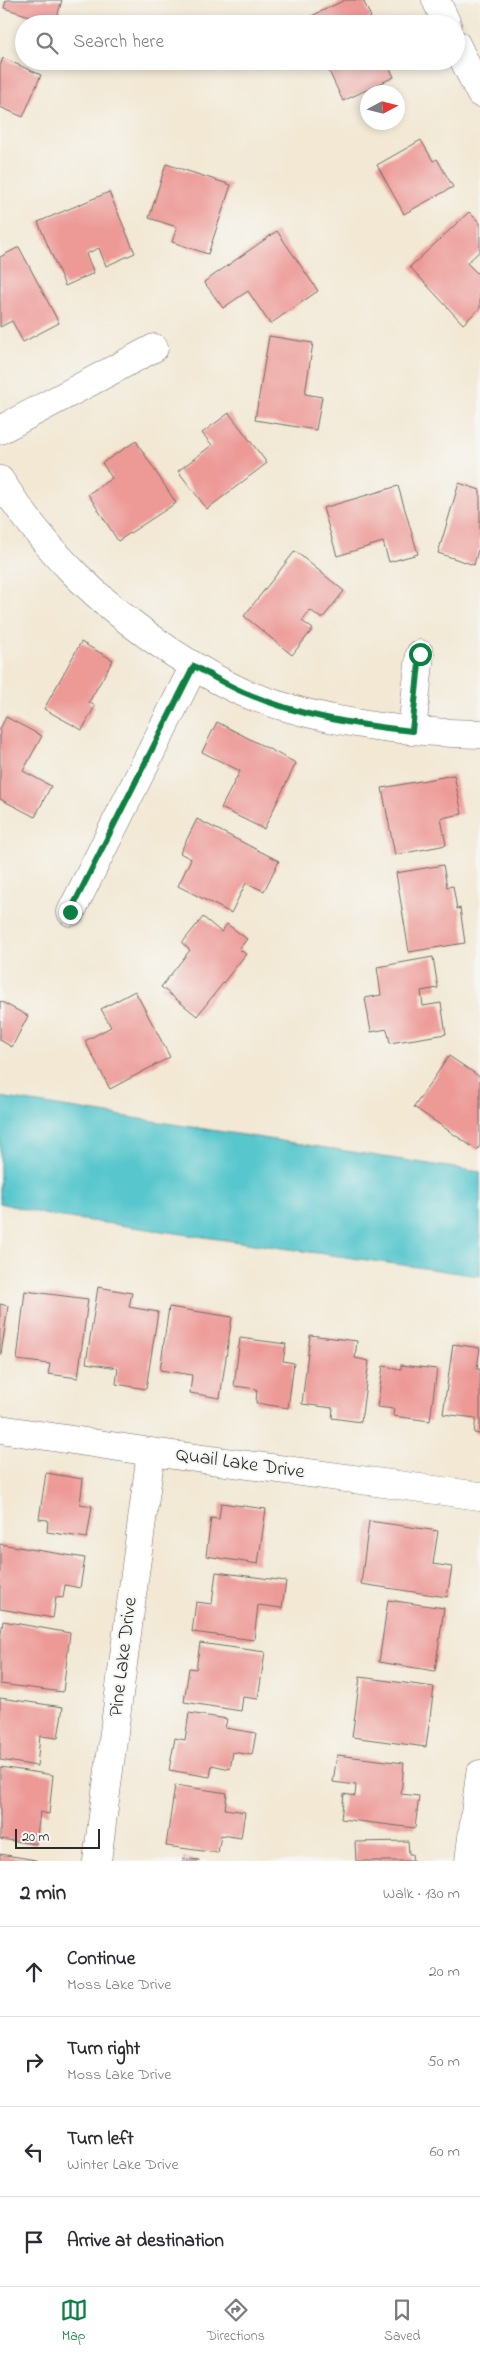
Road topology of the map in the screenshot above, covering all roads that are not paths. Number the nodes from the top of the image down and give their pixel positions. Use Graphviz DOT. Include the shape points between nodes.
graph roads {
  1 [pos="436,0"];
  2 [pos="442,15"];
  3 [pos="465,62"];
  4 [pos="480,93"];
  5 [pos="154,348"];
  6 [pos="0,430"];
  7 [pos="0,480"];
  8 [pos="420,654"];
  9 [pos="194,666"];
  10 [pos="412,731"];
  11 [pos="480,734"];
  12 [pos="70,912"];
  13 [pos="0,1430"];
  14 [pos="151,1452"];
  15 [pos="480,1496"];
  16 [pos="480,1774"];
  17 [pos="97,1861"];
  18 [pos="469,1861"];
  1 -- 2 [label="street"];
  3 -- 4 [label="street"];
  5 -- 6 [label="street"];
  7 -- 9 [label="street" via="54,554 102,602"];
  8 -- 10 [label="street"];
  9 -- 10 [label="street" via="248,694 306,712 367,726"];
  9 -- 12 [label="street"];
  10 -- 11 [label="street"];
  13 -- 14 [label="street, Quail Lake Drive"];
  14 -- 15 [label="street, Quail Lake Drive"];
  14 -- 17 [label="street, Pine Lake Drive"];
  16 -- 18 [label="street"];
}
